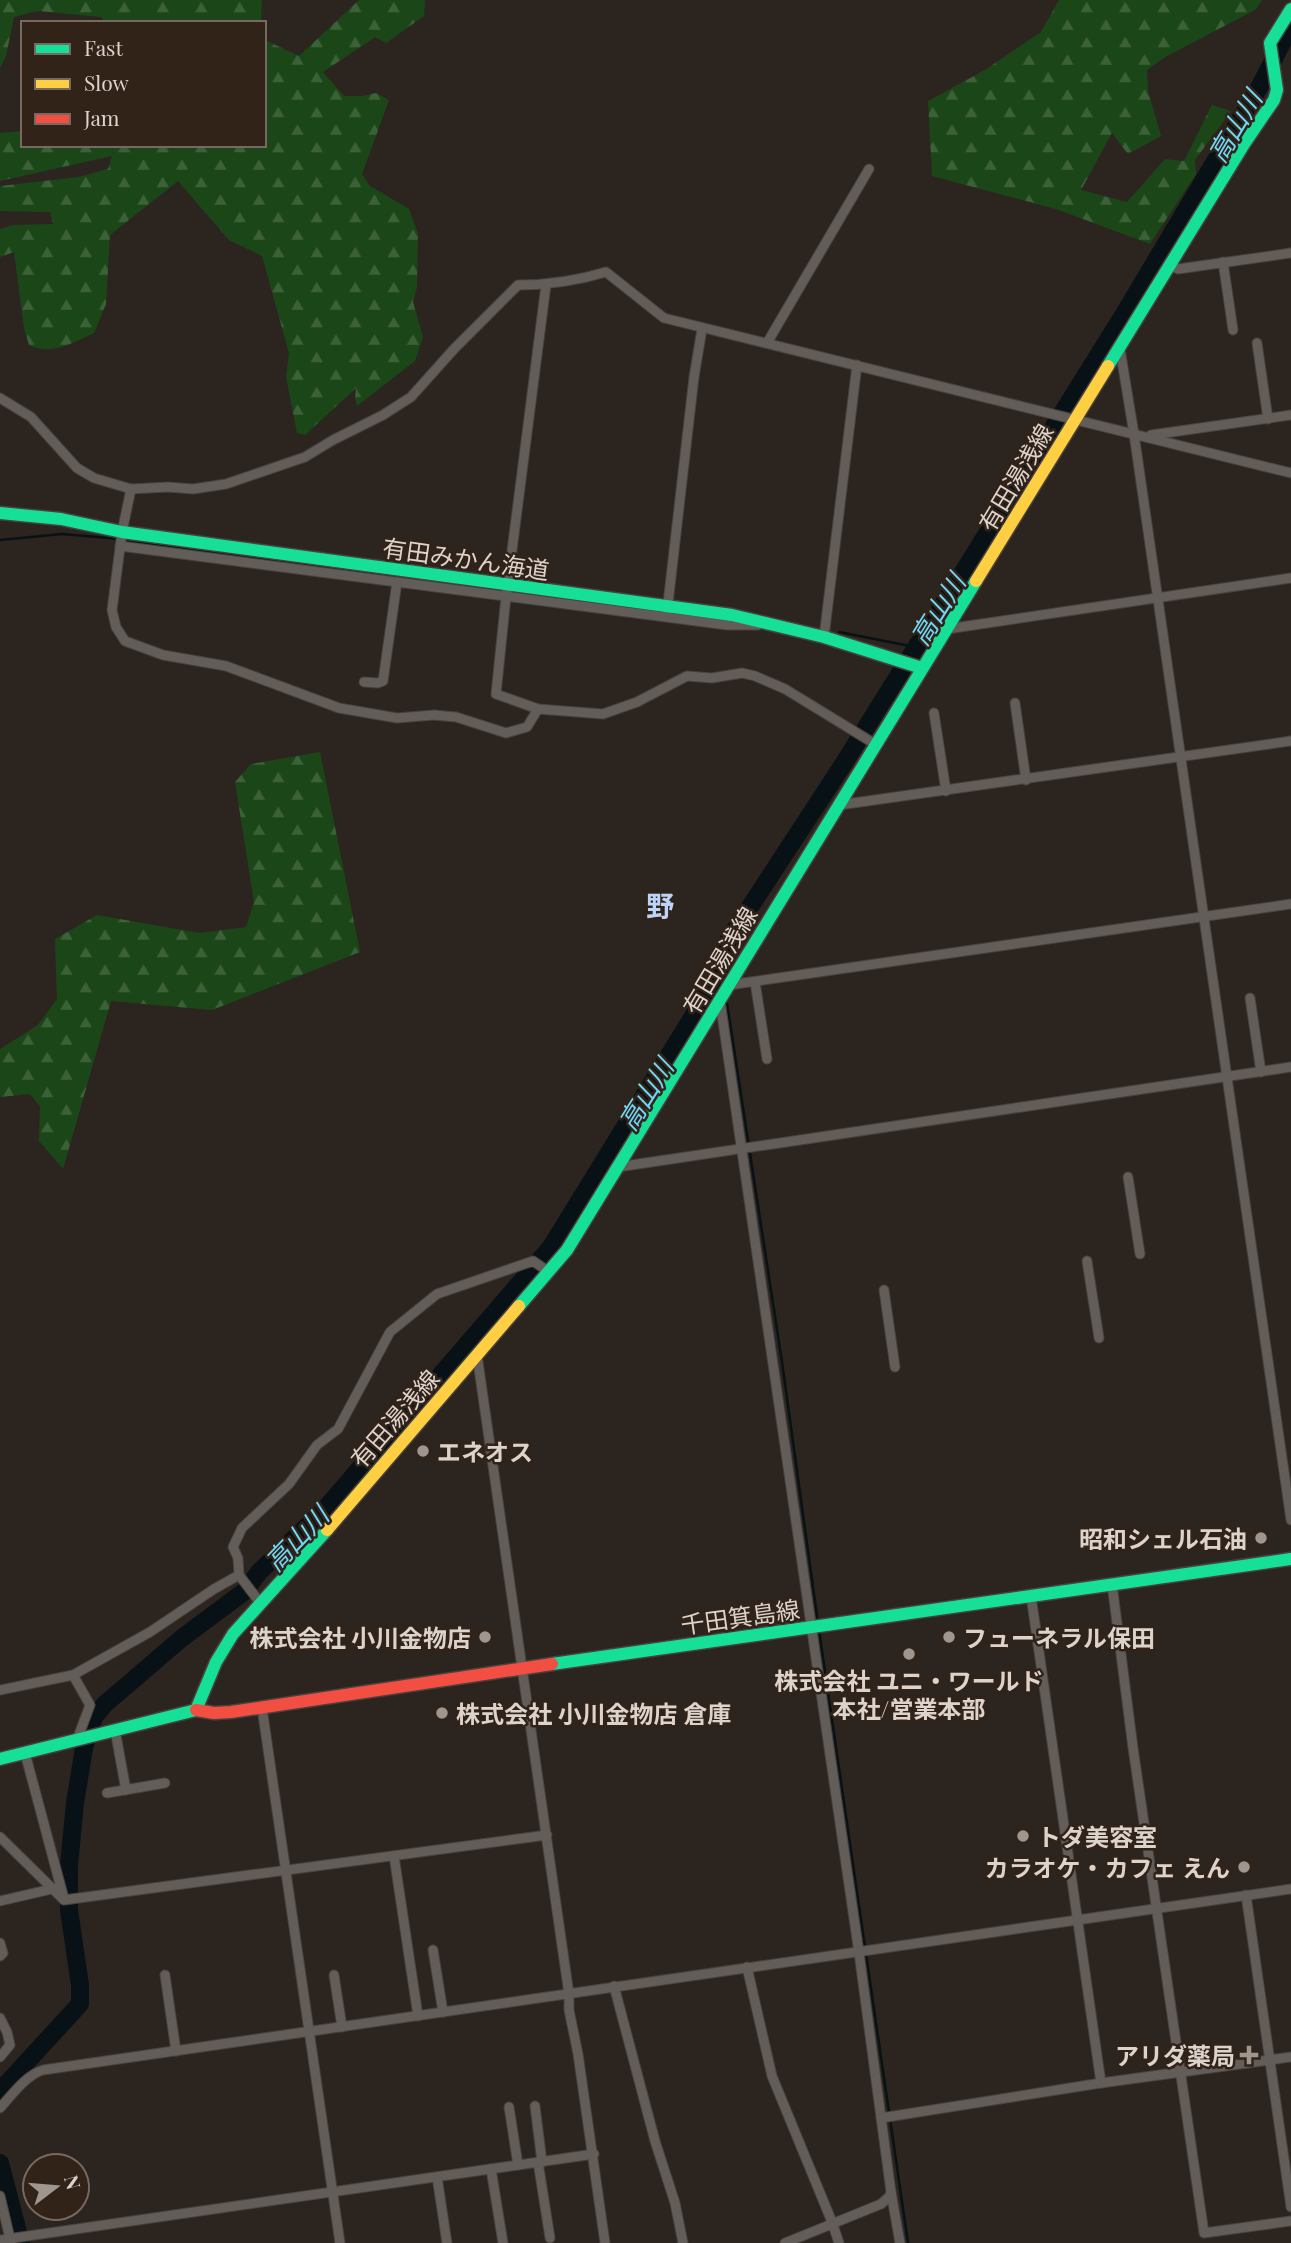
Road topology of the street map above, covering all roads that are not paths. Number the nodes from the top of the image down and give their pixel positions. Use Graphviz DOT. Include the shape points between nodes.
graph roads {
  1 [pos="1291,9"];
  2 [pos="869,169"];
  3 [pos="1291,253"];
  4 [pos="1223,262"];
  5 [pos="1171,265"];
  6 [pos="546,285"];
  7 [pos="702,329"];
  8 [pos="1233,330"];
  9 [pos="767,343"];
  10 [pos="1257,343"];
  11 [pos="1119,349"];
  12 [pos="857,365"];
  13 [pos="0,398"];
  14 [pos="1291,415"];
  15 [pos="1070,419"];
  16 [pos="1268,419"];
  17 [pos="1139,435"];
  18 [pos="1291,473"];
  19 [pos="131,489"];
  20 [pos="0,513"];
  21 [pos="121,539"];
  22 [pos="1291,578"];
  23 [pos="397,582"];
  24 [pos="507,591"];
  25 [pos="1157,598"];
  26 [pos="667,611"];
  27 [pos="947,628"];
  28 [pos="824,637"];
  29 [pos="919,667"];
  30 [pos="364,682"];
  31 [pos="1015,703"];
  32 [pos="538,709"];
  33 [pos="934,713"];
  34 [pos="1291,741"];
  35 [pos="875,744"];
  36 [pos="1180,757"];
  37 [pos="1026,780"];
  38 [pos="946,791"];
  39 [pos="839,805"];
  40 [pos="1291,904"];
  41 [pos="1202,917"];
  42 [pos="755,982"];
  43 [pos="729,985"];
  44 [pos="1250,998"];
  45 [pos="720,1000"];
  46 [pos="767,1059"];
  47 [pos="1291,1067"];
  48 [pos="1261,1072"];
  49 [pos="1226,1077"];
  50 [pos="742,1147"];
  51 [pos="618,1167"];
  52 [pos="1128,1177"];
  53 [pos="1140,1254"];
  54 [pos="1087,1261"];
  55 [pos="550,1272"];
  56 [pos="884,1290"];
  57 [pos="1099,1338"];
  58 [pos="477,1355"];
  59 [pos="895,1367"];
  60 [pos="1291,1520"];
  61 [pos="1291,1559"];
  62 [pos="241,1578"];
  63 [pos="1112,1584"];
  64 [pos="1031,1596"];
  65 [pos="261,1604"];
  66 [pos="818,1627"];
  67 [pos="523,1668"];
  68 [pos="73,1675"];
  69 [pos="0,1690"];
  70 [pos="262,1708"];
  71 [pos="196,1710"];
  72 [pos="116,1730"];
  73 [pos="79,1739"];
  74 [pos="25,1753"];
  75 [pos="0,1759"];
  76 [pos="165,1783"];
  77 [pos="126,1790"];
  78 [pos="107,1793"];
  79 [pos="547,1835"];
  80 [pos="0,1837"];
  81 [pos="394,1856"];
  82 [pos="285,1872"];
  83 [pos="56,1888"];
  84 [pos="1291,1889"];
  85 [pos="1246,1895"];
  86 [pos="0,1901"];
  87 [pos="1157,1908"];
  88 [pos="1077,1919"];
  89 [pos="0,1943"];
  90 [pos="433,1950"];
  91 [pos="859,1953"];
  92 [pos="0,1956"];
  93 [pos="747,1968"];
  94 [pos="165,1975"];
  95 [pos="334,1975"];
  96 [pos="614,1986"];
  97 [pos="569,1994"];
  98 [pos="443,2012"];
  99 [pos="418,2016"];
  100 [pos="0,2018"];
  101 [pos="342,2027"];
  102 [pos="308,2032"];
  103 [pos="176,2051"];
  104 [pos="0,2057"];
  105 [pos="1291,2057"];
  106 [pos="1271,2060"];
  107 [pos="1181,2072"];
  108 [pos="1101,2083"];
  109 [pos="509,2106"];
  110 [pos="535,2106"];
  111 [pos="0,2108"];
  112 [pos="881,2118"];
  113 [pos="594,2154"];
  114 [pos="540,2162"];
  115 [pos="518,2165"];
  116 [pos="491,2169"];
  117 [pos="437,2177"];
  118 [pos="332,2192"];
  119 [pos="891,2192"];
  120 [pos="0,2196"];
  121 [pos="1291,2207"];
  122 [pos="1291,2221"];
  123 [pos="832,2222"];
  124 [pos="550,2238"];
  125 [pos="7,2241"];
  126 [pos="340,2243"];
  127 [pos="447,2243"];
  128 [pos="503,2243"];
  129 [pos="606,2243"];
  130 [pos="683,2243"];
  131 [pos="785,2243"];
  132 [pos="839,2243"];
  133 [pos="900,2243"];
  1 -- 5 [label="main road, 有田湯浅線" via="1270,43 1278,86 1274,100"];
  2 -- 9 [label="street"];
  3 -- 4 [label="street"];
  4 -- 5 [label="street" via="1178,269"];
  4 -- 8 [label="street"];
  5 -- 11 [label="main road, 有田湯浅線"];
  6 -- 7 [label="street" via="606,272 664,318"];
  6 -- 19 [label="street" via="518,285 411,397 305,457 226,484"];
  6 -- 24 [label="street"];
  7 -- 9 [label="street"];
  7 -- 26 [label="street"];
  9 -- 12 [label="street"];
  10 -- 16 [label="street"];
  11 -- 15 [label="main road, 有田湯浅線"];
  11 -- 17 [label="street"];
  12 -- 15 [label="street"];
  12 -- 28 [label="street"];
  13 -- 19 [label="street" via="32,417 77,468"];
  14 -- 16 [label="street"];
  15 -- 17 [label="street"];
  15 -- 27 [label="main road, 有田湯浅線"];
  16 -- 17 [label="street"];
  17 -- 18 [label="street"];
  17 -- 25 [label="street"];
  19 -- 21 [label="street"];
  20 -- 21 [label="main road, 有田みかん海道" via="61,519"];
  21 -- 23 [label="street"];
  21 -- 24 [label="main road, 有田みかん海道"];
  21 -- 32 [label="street" via="112,610 125,641 163,655 226,666 339,708 397,718 456,717 506,733 527,727"];
  22 -- 25 [label="street"];
  23 -- 24 [label="street"];
  23 -- 30 [label="street" via="383,681"];
  24 -- 26 [label="main road, 有田みかん海道"];
  24 -- 32 [label="street" via="496,694"];
  25 -- 27 [label="street"];
  25 -- 36 [label="street"];
  26 -- 28 [label="main road, 有田みかん海道" via="732,615"];
  27 -- 29 [label="main road, 有田湯浅線"];
  28 -- 29 [label="main road, 有田みかん海道"];
  29 -- 35 [label="main road, 有田湯浅線"];
  31 -- 37 [label="street"];
  32 -- 35 [label="street" via="603,714 687,676 742,673 785,689"];
  33 -- 38 [label="street"];
  34 -- 36 [label="street"];
  35 -- 39 [label="main road, 有田湯浅線"];
  36 -- 37 [label="street"];
  36 -- 41 [label="street"];
  37 -- 38 [label="street"];
  38 -- 39 [label="street"];
  39 -- 43 [label="main road, 有田湯浅線"];
  40 -- 41 [label="street"];
  41 -- 42 [label="street"];
  41 -- 49 [label="street"];
  42 -- 43 [label="street"];
  42 -- 46 [label="street"];
  43 -- 45 [label="main road, 有田湯浅線"];
  44 -- 48 [label="street"];
  45 -- 50 [label="street"];
  45 -- 51 [label="main road, 有田湯浅線"];
  47 -- 48 [label="street"];
  48 -- 49 [label="street"];
  49 -- 50 [label="street"];
  49 -- 60 [label="street"];
  50 -- 51 [label="street"];
  50 -- 66 [label="street"];
  51 -- 55 [label="main road, 有田湯浅線"];
  52 -- 53 [label="street"];
  54 -- 57 [label="street"];
  55 -- 58 [label="main road, 有田湯浅線"];
  55 -- 62 [label="street" via="533,1261 447,1290 390,1332 338,1429 317,1445 289,1484 242,1528 233,1547"];
  56 -- 59 [label="street"];
  58 -- 65 [label="main road, 有田湯浅線"];
  58 -- 67 [label="street"];
  61 -- 63 [label="main road, 千田箕島線"];
  62 -- 65 [label="street"];
  62 -- 68 [label="street" via="214,1589"];
  63 -- 64 [label="main road, 千田箕島線"];
  63 -- 87 [label="street"];
  64 -- 66 [label="main road, 千田箕島線"];
  64 -- 88 [label="street"];
  65 -- 71 [label="main road, 有田湯浅線" via="221,1652"];
  66 -- 67 [label="main road, 千田箕島線"];
  66 -- 91 [label="street"];
  67 -- 70 [label="main road, 千田箕島線"];
  67 -- 79 [label="street"];
  68 -- 69 [label="street"];
  68 -- 73 [label="street" via="90,1705"];
  70 -- 71 [label="main road, 千田箕島線" via="221,1713"];
  70 -- 82 [label="street"];
  71 -- 72 [label="main road"];
  72 -- 73 [label="main road"];
  72 -- 77 [label="street"];
  73 -- 74 [label="main road"];
  74 -- 75 [label="main road"];
  74 -- 83 [label="street"];
  76 -- 77 [label="street"];
  77 -- 78 [label="street"];
  79 -- 81 [label="street"];
  79 -- 97 [label="street"];
  80 -- 83 [label="street"];
  81 -- 82 [label="street"];
  81 -- 99 [label="street"];
  82 -- 83 [label="street" via="64,1900"];
  82 -- 102 [label="street"];
  83 -- 86 [label="street"];
  84 -- 85 [label="street"];
  85 -- 87 [label="street"];
  85 -- 106 [label="street"];
  87 -- 88 [label="street"];
  87 -- 107 [label="street"];
  88 -- 91 [label="street"];
  88 -- 108 [label="street"];
  89 -- 92 [label="street"];
  90 -- 98 [label="street"];
  91 -- 93 [label="street"];
  91 -- 112 [label="street"];
  93 -- 96 [label="street"];
  93 -- 123 [label="street" via="772,2076"];
  94 -- 103 [label="street"];
  95 -- 101 [label="street"];
  96 -- 97 [label="street"];
  96 -- 130 [label="street"];
  97 -- 98 [label="street"];
  97 -- 113 [label="street"];
  98 -- 99 [label="street"];
  99 -- 101 [label="street"];
  100 -- 104 [label="street" via="10,2045"];
  101 -- 102 [label="street"];
  102 -- 103 [label="street"];
  102 -- 118 [label="street"];
  103 -- 111 [label="street" via="36,2072"];
  105 -- 106 [label="street"];
  106 -- 107 [label="street"];
  106 -- 121 [label="street"];
  107 -- 108 [label="street"];
  107 -- 122 [label="street" via="1205,2233"];
  108 -- 112 [label="street"];
  109 -- 115 [label="street"];
  110 -- 114 [label="street"];
  112 -- 119 [label="street"];
  113 -- 114 [label="street"];
  113 -- 129 [label="street"];
  114 -- 115 [label="street"];
  114 -- 124 [label="street"];
  115 -- 116 [label="street"];
  116 -- 117 [label="street"];
  116 -- 128 [label="street"];
  117 -- 118 [label="street"];
  117 -- 127 [label="street"];
  118 -- 125 [label="street"];
  118 -- 126 [label="street"];
  119 -- 123 [label="street" via="881,2204"];
  119 -- 133 [label="street"];
  120 -- 125 [label="street"];
  123 -- 131 [label="street"];
  123 -- 132 [label="street"];
}
